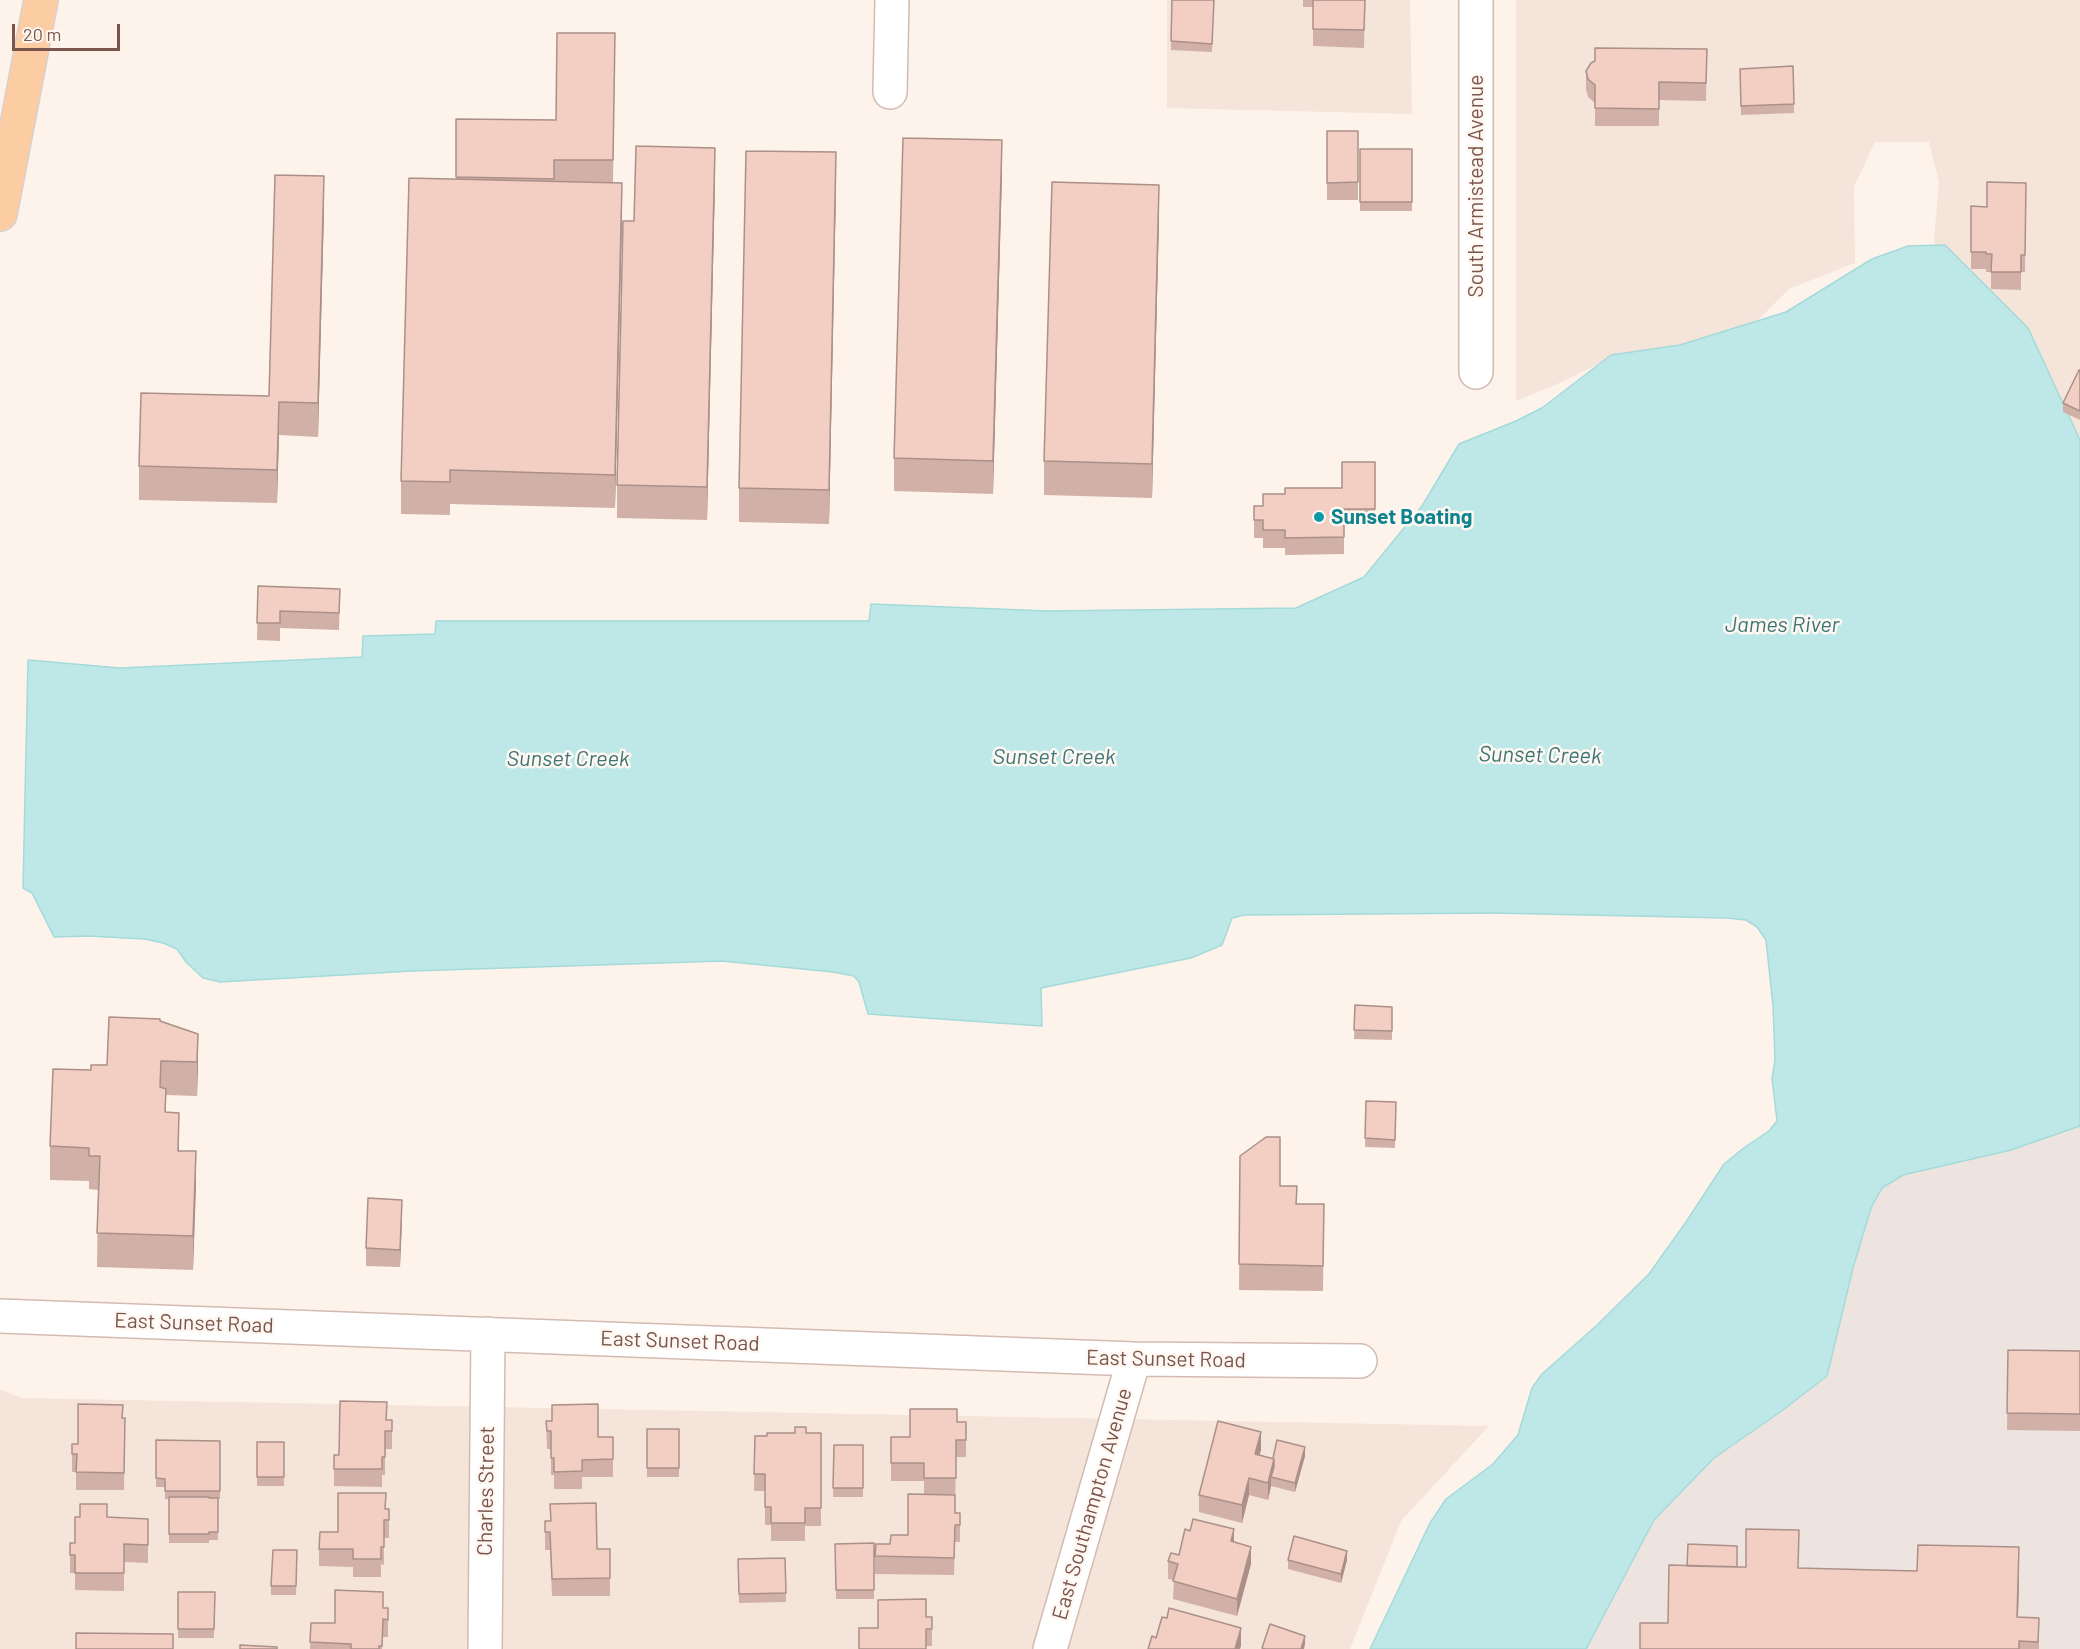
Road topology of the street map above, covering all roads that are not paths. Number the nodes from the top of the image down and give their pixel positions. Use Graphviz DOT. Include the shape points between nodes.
graph roads {
  1 [pos="41,0"];
  2 [pos="892,0"];
  3 [pos="1476,0"];
  4 [pos="890,92"];
  5 [pos="0,214"];
  6 [pos="1476,372"];
  7 [pos="0,1316"];
  8 [pos="488,1334"];
  9 [pos="1134,1359"];
  10 [pos="1360,1361"];
  11 [pos="484,1649"];
  12 [pos="1050,1649"];
  1 -- 5 [label="main road"];
  2 -- 4 [label="street"];
  3 -- 6 [label="street, South Armistead Avenue"];
  7 -- 8 [label="street, East Sunset Road"];
  8 -- 9 [label="street, East Sunset Road"];
  8 -- 11 [label="street, Charles Street"];
  9 -- 10 [label="street, East Sunset Road"];
  9 -- 12 [label="street, East Southampton Avenue"];
}
